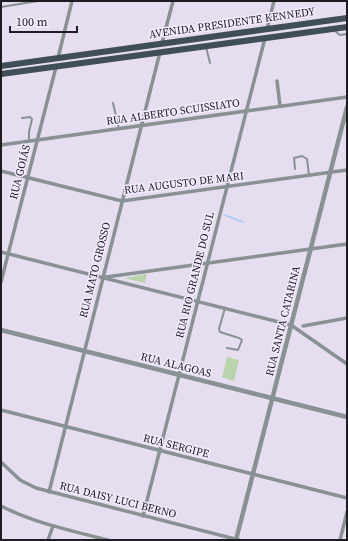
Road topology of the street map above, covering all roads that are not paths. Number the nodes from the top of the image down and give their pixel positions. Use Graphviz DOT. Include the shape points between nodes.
graph roads {
  1 [pos="38,1"];
  2 [pos="72,1"];
  3 [pos="173,1"];
  4 [pos="274,1"];
  5 [pos="1,7"];
  6 [pos="347,18"];
  7 [pos="347,27"];
  8 [pos="267,29"];
  9 [pos="332,29"];
  10 [pos="347,34"];
  11 [pos="265,38"];
  12 [pos="162,43"];
  13 [pos="206,46"];
  14 [pos="110,50"];
  15 [pos="160,52"];
  16 [pos="58,58"];
  17 [pos="108,60"];
  18 [pos="210,63"];
  19 [pos="1,66"];
  20 [pos="56,67"];
  21 [pos="1,74"];
  22 [pos="276,81"];
  23 [pos="347,97"];
  24 [pos="114,103"];
  25 [pos="280,106"];
  26 [pos="347,107"];
  27 [pos="246,111"];
  28 [pos="22,118"];
  29 [pos="141,126"];
  30 [pos="119,129"];
  31 [pos="37,140"];
  32 [pos="29,141"];
  33 [pos="1,145"];
  34 [pos="295,169"];
  35 [pos="347,170"];
  36 [pos="1,171"];
  37 [pos="330,172"];
  38 [pos="309,175"];
  39 [pos="27,177"];
  40 [pos="227,186"];
  41 [pos="122,201"];
  42 [pos="347,244"];
  43 [pos="310,249"];
  44 [pos="1,252"];
  45 [pos="8,254"];
  46 [pos="208,263"];
  47 [pos="103,277"];
  48 [pos="1,282"];
  49 [pos="198,301"];
  50 [pos="225,308"];
  51 [pos="347,318"];
  52 [pos="291,325"];
  53 [pos="303,326"];
  54 [pos="1,330"];
  55 [pos="227,348"];
  56 [pos="84,351"];
  57 [pos="347,364"];
  58 [pos="179,375"];
  59 [pos="272,398"];
  60 [pos="1,410"];
  61 [pos="347,417"];
  62 [pos="65,427"];
  63 [pos="160,451"];
  64 [pos="1,462"];
  65 [pos="252,474"];
  66 [pos="48,492"];
  67 [pos="347,498"];
  68 [pos="1,506"];
  69 [pos="347,512"];
  70 [pos="143,516"];
  71 [pos="53,526"];
  72 [pos="48,540"];
  73 [pos="108,540"];
  74 [pos="237,540"];
  75 [pos="340,540"];
  1 -- 5 [label="lane"];
  2 -- 16 [label="street"];
  3 -- 12 [label="street"];
  4 -- 8 [label="street"];
  6 -- 8 [label="main road, AVENIDA PRESIDENTE KENNEDY"];
  7 -- 9 [label="main road, AVENIDA PRESIDENTE KENNEDY"];
  8 -- 12 [label="main road, AVENIDA PRESIDENTE KENNEDY"];
  9 -- 10 [label="lane" via="340,35"];
  9 -- 11 [label="main road, AVENIDA PRESIDENTE KENNEDY"];
  11 -- 13 [label="main road, AVENIDA PRESIDENTE KENNEDY"];
  11 -- 27 [label="street, RUA RIO GRANDE DO SUL"];
  12 -- 14 [label="main road, AVENIDA PRESIDENTE KENNEDY"];
  13 -- 15 [label="main road, AVENIDA PRESIDENTE KENNEDY"];
  13 -- 18 [label="lane"];
  14 -- 16 [label="main road, AVENIDA PRESIDENTE KENNEDY"];
  14 -- 17 [label="main road"];
  15 -- 17 [label="main road, AVENIDA PRESIDENTE KENNEDY"];
  15 -- 29 [label="street, RUA MATO GROSSO"];
  16 -- 19 [label="main road, AVENIDA PRESIDENTE KENNEDY"];
  17 -- 20 [label="main road, AVENIDA PRESIDENTE KENNEDY"];
  20 -- 21 [label="main road, AVENIDA PRESIDENTE KENNEDY"];
  20 -- 31 [label="street, RUA GOIÁS"];
  22 -- 25 [label="street"];
  23 -- 25 [label="street, RUA ALBERTO SCUISSIATO"];
  24 -- 30 [label="lane"];
  25 -- 27 [label="street, RUA ALBERTO SCUISSIATO"];
  26 -- 37 [label="street, RUA SANTA CATARINA"];
  27 -- 29 [label="street, RUA ALBERTO SCUISSIATO"];
  27 -- 40 [label="street, RUA RIO GRANDE DO SUL"];
  28 -- 32 [label="lane" via="32,119 28,132"];
  29 -- 30 [label="street, RUA ALBERTO SCUISSIATO"];
  29 -- 41 [label="street, RUA MATO GROSSO"];
  30 -- 31 [label="street, RUA ALBERTO SCUISSIATO"];
  31 -- 32 [label="street, RUA ALBERTO SCUISSIATO"];
  31 -- 39 [label="street, RUA GOIÁS"];
  32 -- 33 [label="street, RUA ALBERTO SCUISSIATO"];
  34 -- 38 [label="lane" via="294,158 302,156 306,159"];
  35 -- 37 [label="street, RUA AUGUSTO DE MARI"];
  36 -- 39 [label="street, RUA AUGUSTO DE MARI"];
  37 -- 38 [label="street, RUA AUGUSTO DE MARI"];
  37 -- 43 [label="street, RUA SANTA CATARINA"];
  38 -- 40 [label="street, RUA AUGUSTO DE MARI"];
  39 -- 41 [label="street, RUA AUGUSTO DE MARI"];
  39 -- 45 [label="street, RUA GOIÁS"];
  40 -- 41 [label="street, RUA AUGUSTO DE MARI"];
  40 -- 46 [label="street, RUA RIO GRANDE DO SUL"];
  41 -- 47 [label="street, RUA MATO GROSSO"];
  42 -- 43 [label="street"];
  43 -- 46 [label="street"];
  43 -- 52 [label="street, RUA SANTA CATARINA"];
  44 -- 45 [label="street"];
  45 -- 47 [label="street"];
  45 -- 48 [label="street, RUA GOIÁS"];
  46 -- 47 [label="street"];
  46 -- 49 [label="street, RUA RIO GRANDE DO SUL"];
  47 -- 49 [label="street"];
  47 -- 56 [label="street, RUA MATO GROSSO"];
  49 -- 50 [label="street"];
  49 -- 58 [label="street, RUA RIO GRANDE DO SUL"];
  50 -- 52 [label="street"];
  50 -- 55 [label="lane" via="220,332 242,340 238,350"];
  51 -- 53 [label="street"];
  52 -- 57 [label="street"];
  52 -- 59 [label="street, RUA SANTA CATARINA"];
  54 -- 56 [label="street, RUA ALAGOAS"];
  56 -- 58 [label="street, RUA ALAGOAS"];
  56 -- 62 [label="street, RUA MATO GROSSO"];
  58 -- 59 [label="street, RUA ALAGOAS"];
  58 -- 63 [label="street, RUA RIO GRANDE DO SUL"];
  59 -- 61 [label="street, RUA ALAGOAS"];
  59 -- 65 [label="street, RUA SANTA CATARINA"];
  60 -- 62 [label="street, RUA SERGIPE"];
  62 -- 63 [label="street, RUA SERGIPE"];
  62 -- 66 [label="street, RUA MATO GROSSO"];
  63 -- 65 [label="street, RUA SERGIPE"];
  63 -- 70 [label="street, RUA RIO GRANDE DO SUL"];
  64 -- 66 [label="street, RUA DAISY LUCI BERNO" via="24,483"];
  65 -- 67 [label="street, RUA SERGIPE"];
  65 -- 74 [label="street, RUA SANTA CATARINA"];
  66 -- 70 [label="street, RUA DAISY LUCI BERNO"];
  68 -- 71 [label="street"];
  69 -- 75 [label="street"];
  70 -- 74 [label="street, RUA DAISY LUCI BERNO"];
  71 -- 72 [label="street"];
  71 -- 73 [label="street"];
}
